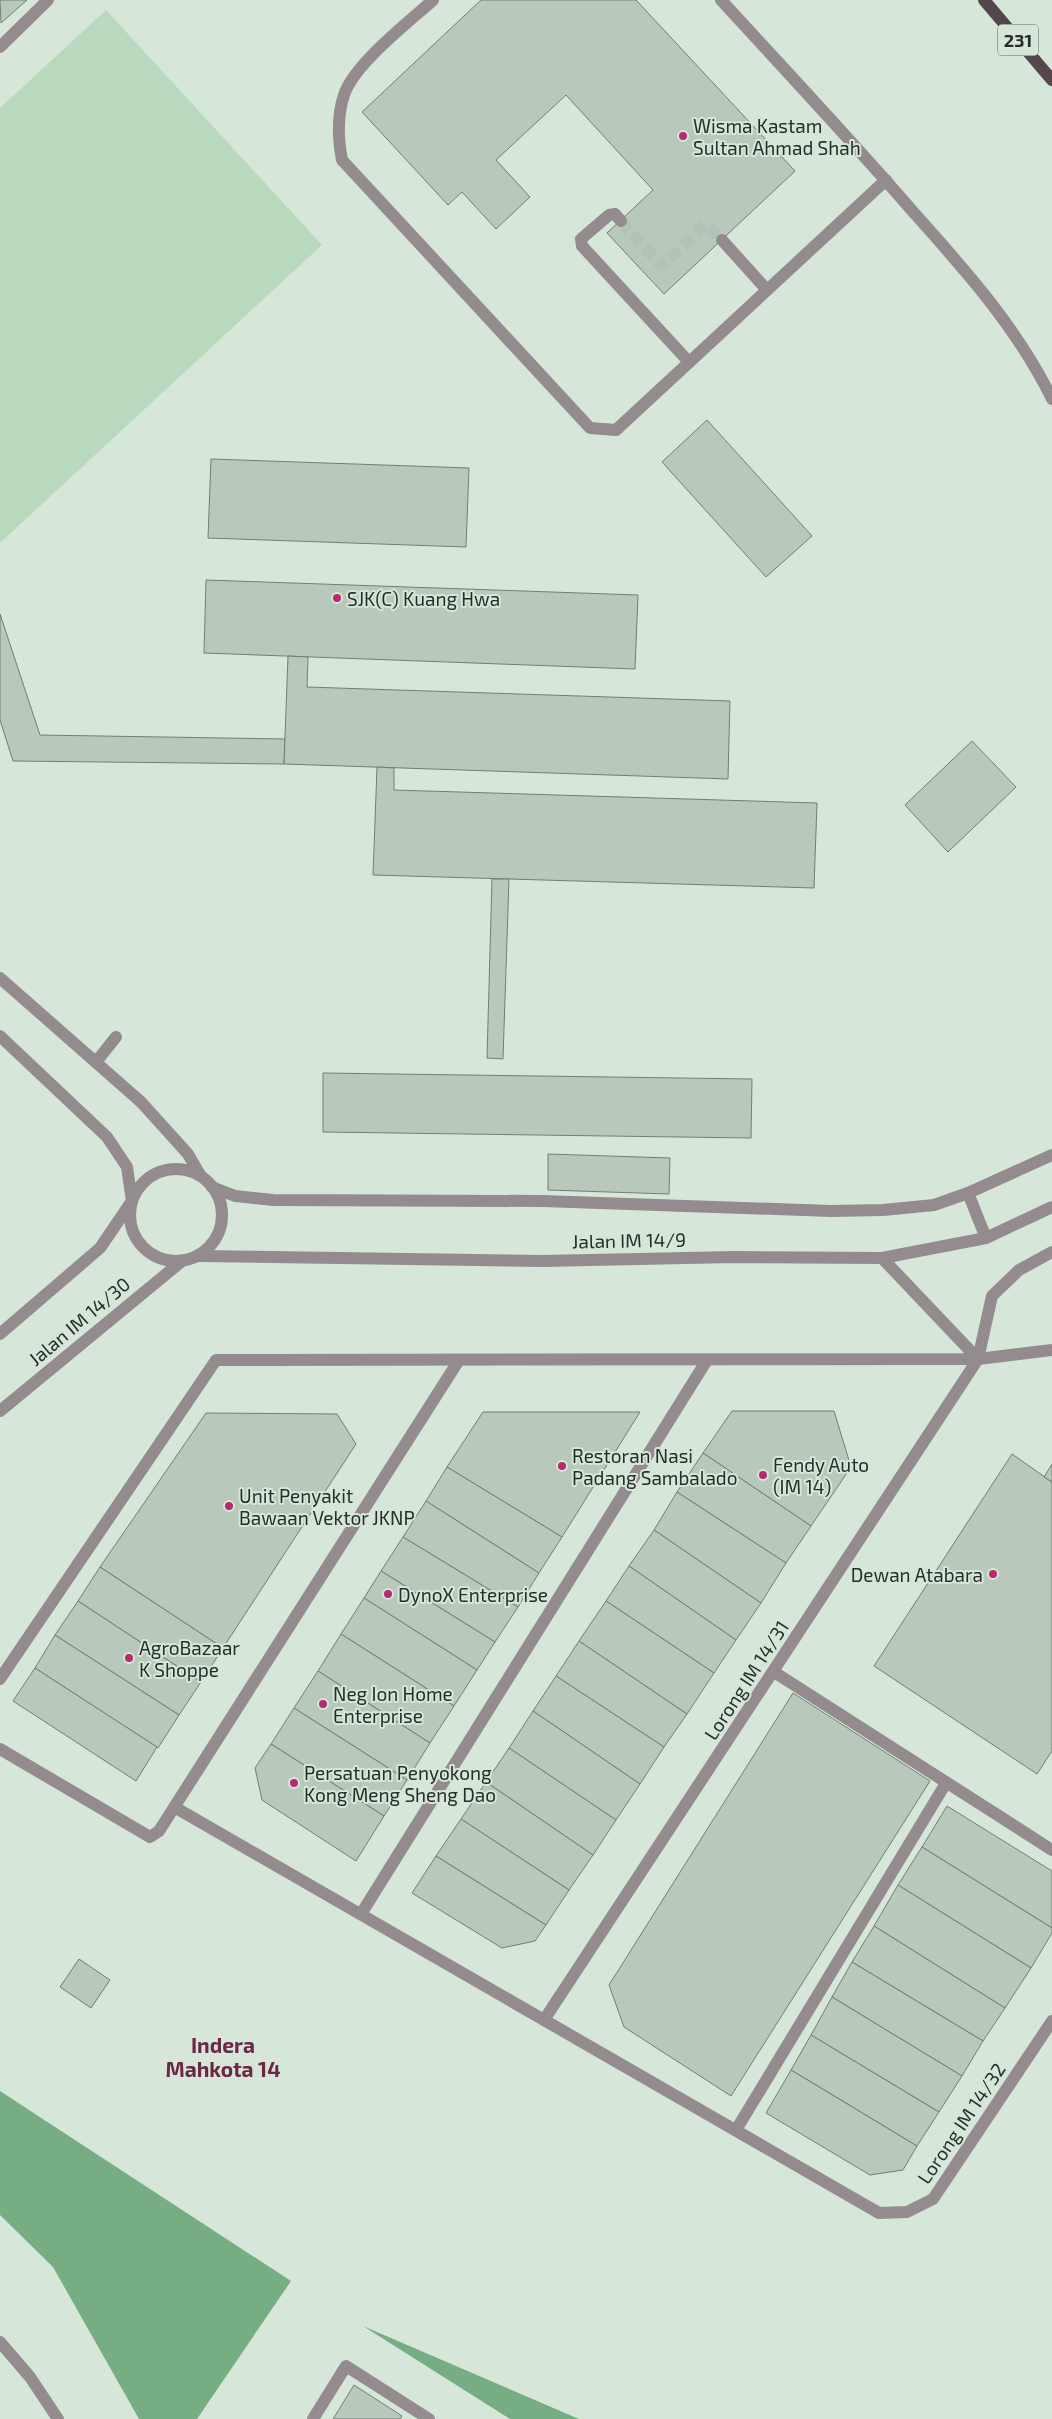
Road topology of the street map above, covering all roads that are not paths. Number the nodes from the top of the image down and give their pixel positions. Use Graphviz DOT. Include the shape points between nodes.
graph roads {
  1 [pos="48,0"];
  2 [pos="722,0"];
  3 [pos="984,0"];
  4 [pos="429,1"];
  5 [pos="0,47"];
  6 [pos="1052,80"];
  7 [pos="886,180"];
  8 [pos="621,221"];
  9 [pos="722,240"];
  10 [pos="767,290"];
  11 [pos="689,362"];
  12 [pos="1052,399"];
  13 [pos="0,978"];
  14 [pos="0,1036"];
  15 [pos="116,1037"];
  16 [pos="96,1062"];
  17 [pos="1052,1155"];
  18 [pos="200,1175"];
  19 [pos="212,1186"];
  20 [pos="968,1193"];
  21 [pos="132,1201"];
  22 [pos="1052,1207"];
  23 [pos="986,1238"];
  24 [pos="1052,1252"];
  25 [pos="198,1256"];
  26 [pos="882,1258"];
  27 [pos="182,1261"];
  28 [pos="0,1334"];
  29 [pos="1052,1350"];
  30 [pos="978,1359"];
  31 [pos="459,1360"];
  32 [pos="707,1360"];
  33 [pos="0,1411"];
  34 [pos="774,1672"];
  35 [pos="0,1679"];
  36 [pos="0,1749"];
  37 [pos="946,1783"];
  38 [pos="176,1808"];
  39 [pos="1052,1850"];
  40 [pos="361,1914"];
  41 [pos="544,2020"];
  42 [pos="1052,2021"];
  43 [pos="736,2130"];
  44 [pos="0,2342"];
  45 [pos="58,2419"];
  46 [pos="313,2419"];
  47 [pos="429,2419"];
  1 -- 5 [label="street"];
  2 -- 7 [label="street"];
  3 -- 6 [label="main road, 231"];
  4 -- 11 [label="street" via="363,65 344,94 338,139 342,160 590,428 616,430"];
  7 -- 10 [label="street"];
  7 -- 12 [label="street" via="1000,315 1041,376"];
  8 -- 11 [label="street" via="615,214 609,215 581,239 582,246"];
  9 -- 10 [label="street"];
  10 -- 11 [label="street"];
  13 -- 16 [label="street"];
  14 -- 21 [label="street" via="107,1137 127,1167"];
  15 -- 16 [label="street"];
  16 -- 18 [label="street" via="172,1134"];
  17 -- 20 [label="street, Jalan IM 14/9"];
  18 -- 19 [label="street"];
  18 -- 21 [label="street" via="184,1169 167,1169 140,1185"];
  19 -- 20 [label="street, Jalan IM 14/9" via="236,1196 273,1200 543,1201 831,1211 934,1205"];
  19 -- 25 [label="street" via="220,1202 222,1217 219,1232 211,1245"];
  20 -- 23 [label="street"];
  21 -- 27 [label="street" via="130,1218 134,1235 142,1246 160,1258"];
  21 -- 28 [label="street" via="100,1248"];
  22 -- 23 [label="street, Jalan IM 14/9"];
  23 -- 26 [label="street, Jalan IM 14/9"];
  24 -- 30 [label="street" via="1019,1270 992,1296"];
  25 -- 26 [label="street, Jalan IM 14/9" via="542,1261"];
  25 -- 27 [label="street"];
  26 -- 30 [label="street"];
  27 -- 33 [label="street, Jalan IM 14/30"];
  29 -- 30 [label="street"];
  30 -- 32 [label="street"];
  30 -- 34 [label="street, Lorong IM 14/31"];
  31 -- 32 [label="street"];
  31 -- 35 [label="street" via="216,1360"];
  31 -- 38 [label="street"];
  32 -- 40 [label="street"];
  34 -- 37 [label="street"];
  34 -- 41 [label="street, Lorong IM 14/31"];
  36 -- 38 [label="street" via="150,1837 159,1831"];
  37 -- 39 [label="street"];
  37 -- 43 [label="street"];
  38 -- 40 [label="street"];
  40 -- 41 [label="street"];
  41 -- 43 [label="street"];
  42 -- 43 [label="street, Lorong IM 14/32" via="933,2199 907,2212 879,2213"];
  44 -- 45 [label="street" via="30,2377"];
  46 -- 47 [label="street" via="346,2366"];
}
